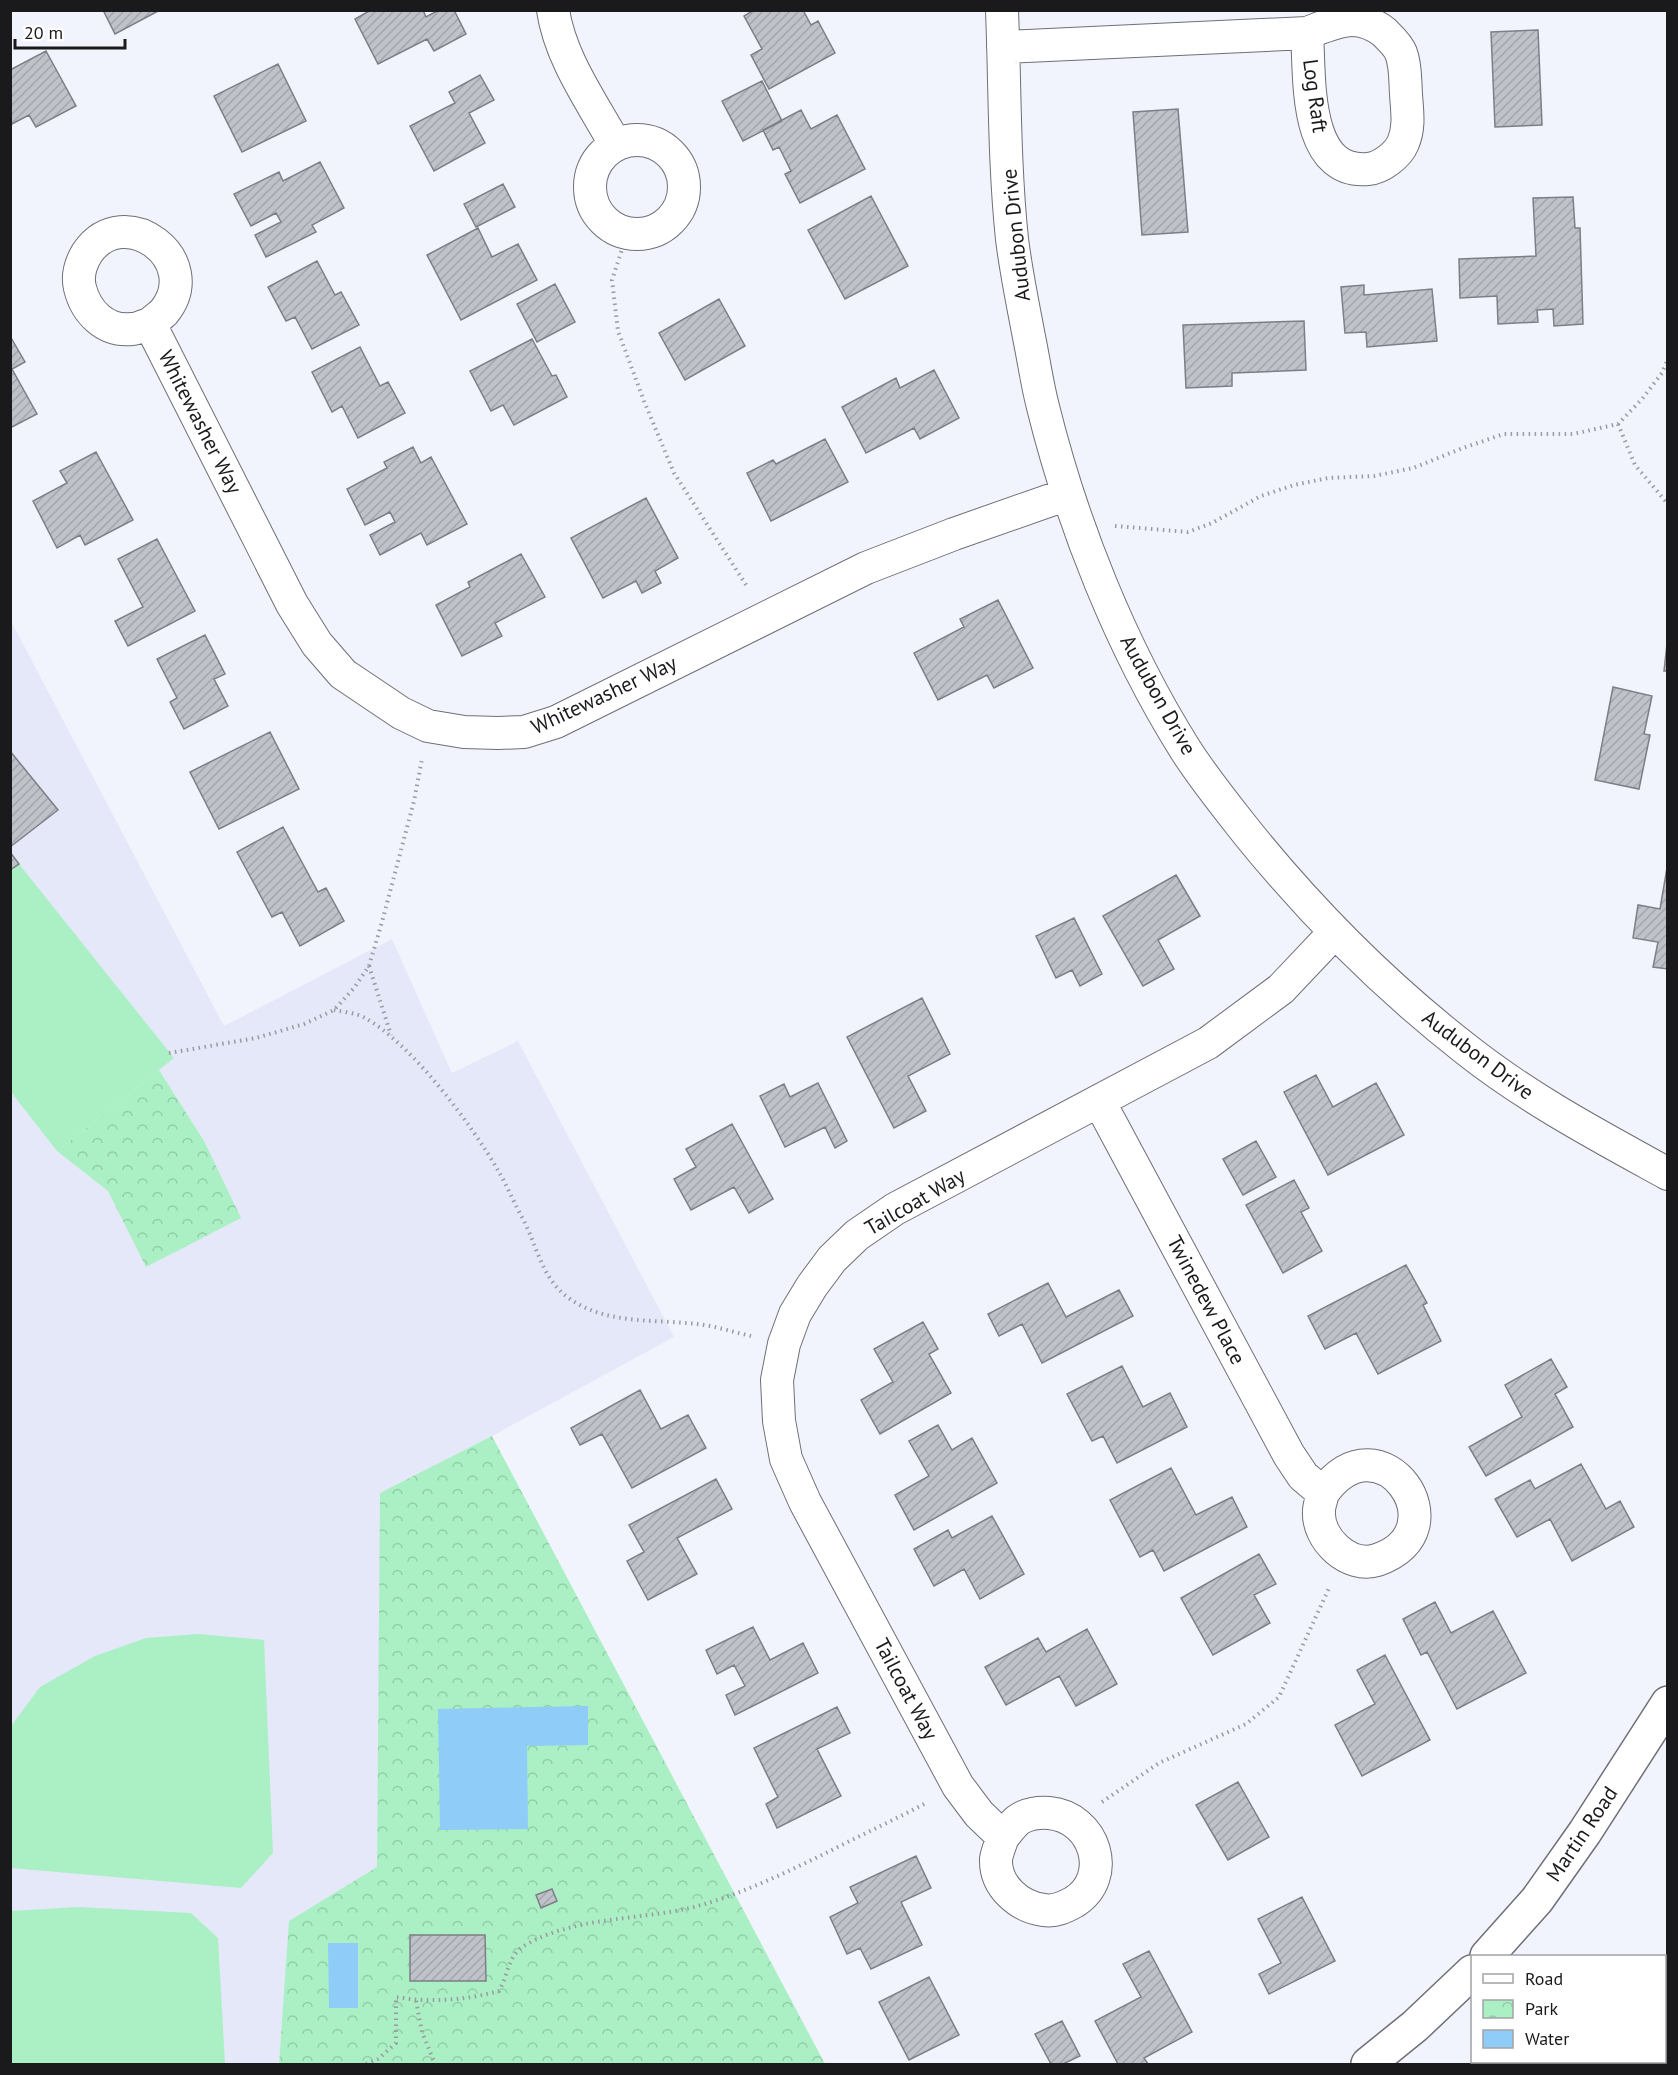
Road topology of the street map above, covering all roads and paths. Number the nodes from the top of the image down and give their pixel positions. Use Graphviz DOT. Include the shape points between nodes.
graph roads {
  1 [pos="553,10"];
  2 [pos="1002,10"];
  3 [pos="1307,33"];
  4 [pos="1004,46"];
  5 [pos="615,144"];
  6 [pos="627,234"];
  7 [pos="150,324"];
  8 [pos="1668,360"];
  9 [pos="1618,424"];
  10 [pos="1068,494"];
  11 [pos="1668,504"];
  12 [pos="764,618"];
  13 [pos="428,726"];
  14 [pos="1334,933"];
  15 [pos="369,966"];
  16 [pos="334,1010"];
  17 [pos="392,1036"];
  18 [pos="169,1053"];
  19 [pos="1099,1101"];
  20 [pos="1668,1174"];
  21 [pos="784,1344"];
  22 [pos="1323,1493"];
  23 [pos="1337,1550"];
  24 [pos="1668,1703"];
  25 [pos="1659,1736"];
  26 [pos="958,1786"];
  27 [pos="1075,1821"];
  28 [pos="1003,1837"];
  29 [pos="1488,1955"];
  30 [pos="1471,1974"];
  31 [pos="416,2001"];
  32 [pos="366,2064"];
  33 [pos="435,2064"];
  34 [pos="1368,2064"];
  1 -- 5 [label="street" via="555,26 574,70"];
  2 -- 4 [label="street, Audubon Drive"];
  3 -- 3 [label="street, Log Raft" via="1335,22 1361,20 1378,28 1401,51 1408,129 1402,146 1388,160 1357,170 1328,155 1313,117"];
  3 -- 4 [label="street, Log Raft"];
  4 -- 10 [label="street, Audubon Drive" via="1012,238 1043,407"];
  5 -- 6 [label="street" via="598,159 590,175 590,195 598,216"];
  5 -- 6 [label="street" via="645,140 660,145 672,154 682,170 684,195 680,210 668,224 643,235"];
  6 -- 12 [label="path" via="612,280 618,331 674,473 744,580"];
  7 -- 13 [label="street, Whitewasher Way" via="292,604 317,644 343,674 367,692"];
  8 -- 9 [label="path" via="1642,399"];
  9 -- 10 [label="path" via="1573,434 1503,435 1413,468 1294,485 1261,496 1188,532 1108,525"];
  9 -- 11 [label="path" via="1635,465"];
  10 -- 12 [label="street, Whitewasher Way" via="866,568"];
  10 -- 14 [label="street, Audubon Drive" via="1105,594 1186,750 1275,867"];
  12 -- 13 [label="street, Whitewasher Way" via="556,722 524,732 498,733"];
  13 -- 15 [label="path" via="414,801"];
  14 -- 19 [label="street, Tailcoat Way" via="1281,989 1243,1018 1208,1042"];
  14 -- 20 [label="street, Audubon Drive" via="1400,996 1470,1052 1547,1106"];
  15 -- 16 [label="path"];
  15 -- 17 [label="path"];
  16 -- 17 [label="path" via="363,1016"];
  16 -- 18 [label="path" via="304,1024 256,1038"];
  17 -- 21 [label="path" via="426,1072 492,1162 549,1279 566,1296 594,1312 636,1320 698,1324"];
  19 -- 21 [label="street, Tailcoat Way" via="895,1209 857,1235 812,1286 795,1314"];
  19 -- 22 [label="street, Twinedew Place" via="1289,1455 1303,1476"];
  21 -- 26 [label="street, Tailcoat Way" via="777,1380 786,1459 805,1502"];
  22 -- 23 [label="street" via="1318,1512 1324,1534"];
  22 -- 23 [label="street" via="1333,1478 1350,1468 1369,1465 1390,1471 1404,1483 1414,1504 1413,1525 1406,1541 1391,1555 1373,1561 1353,1559"];
  23 -- 27 [label="path" via="1333,1579 1279,1697 1246,1724 1159,1763"];
  24 -- 25 [label="street, Martin Road"];
  25 -- 29 [label="street, Martin Road" via="1537,1900"];
  26 -- 28 [label="street, Tailcoat Way"];
  26 -- 31 [label="path" via="744,1890 690,1907 552,1933 527,1944 511,1957 499,1991"];
  27 -- 28 [label="street" via="1060,1814 1039,1812 1019,1819"];
  27 -- 28 [label="street" via="1087,1833 1095,1852 1095,1871 1079,1899 1064,1908 1030,1909 1015,1900 1001,1882 996,1859"];
  30 -- 34 [label="street"];
  31 -- 32 [label="path" via="396,1997 396,2043"];
  31 -- 33 [label="path" via="422,2032"];
}
